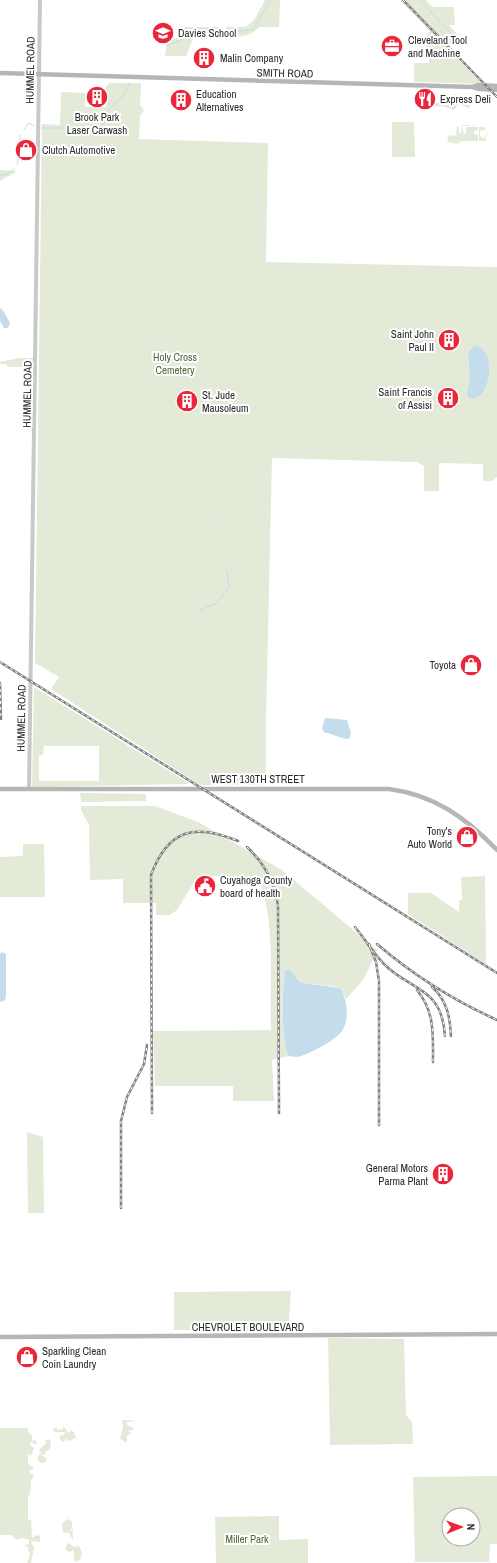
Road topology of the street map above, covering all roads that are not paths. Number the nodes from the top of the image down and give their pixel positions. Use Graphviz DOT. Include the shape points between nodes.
graph roads {
  1 [pos="40,0"];
  2 [pos="0,73"];
  3 [pos="39,75"];
  4 [pos="497,86"];
  5 [pos="473,87"];
  6 [pos="497,90"];
  7 [pos="0,789"];
  8 [pos="29,789"];
  9 [pos="497,850"];
  10 [pos="497,1334"];
  11 [pos="0,1336"];
  1 -- 3 [label="street, HUMMEL ROAD"];
  2 -- 3 [label="main road, SMITH ROAD"];
  3 -- 5 [label="main road, SMITH ROAD"];
  3 -- 8 [label="street, HUMMEL ROAD"];
  4 -- 5 [label="main road, SMITH ROAD"];
  5 -- 6 [label="main road, SMITH ROAD"];
  7 -- 8 [label="main road, WEST 130TH STREET"];
  8 -- 9 [label="main road, WEST 130TH STREET" via="389,789 427,799 457,813"];
  10 -- 11 [label="main road, CHEVROLET BOULEVARD"];
}
